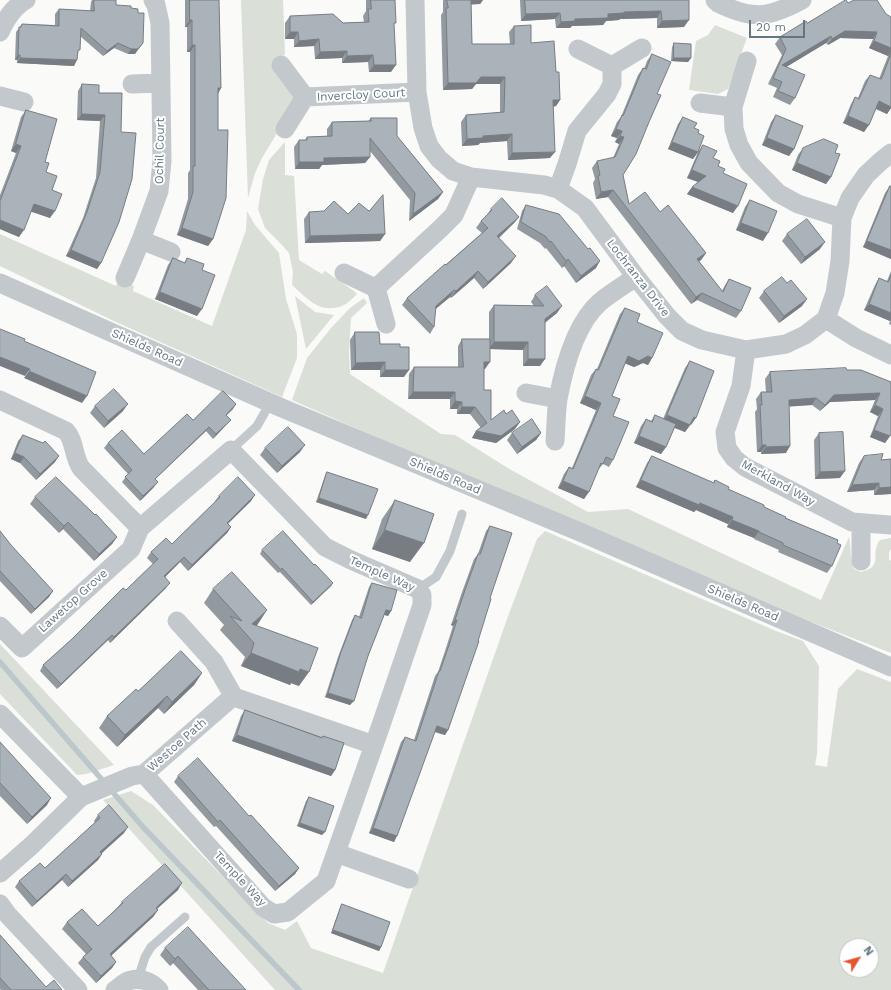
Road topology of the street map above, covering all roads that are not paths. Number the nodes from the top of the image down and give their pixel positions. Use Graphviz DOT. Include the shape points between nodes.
graph roads {
  1 [pos="26,0"];
  2 [pos="153,0"];
  3 [pos="415,0"];
  4 [pos="715,0"];
  5 [pos="802,0"];
  6 [pos="0,32"];
  7 [pos="642,48"];
  8 [pos="578,49"];
  9 [pos="747,61"];
  10 [pos="281,65"];
  11 [pos="612,66"];
  12 [pos="160,83"];
  13 [pos="132,84"];
  14 [pos="417,92"];
  15 [pos="0,96"];
  16 [pos="305,98"];
  17 [pos="24,102"];
  18 [pos="700,103"];
  19 [pos="733,107"];
  20 [pos="285,129"];
  21 [pos="891,153"];
  22 [pos="471,177"];
  23 [pos="558,189"];
  24 [pos="842,218"];
  25 [pos="141,240"];
  26 [pos="171,252"];
  27 [pos="344,273"];
  28 [pos="636,277"];
  29 [pos="125,278"];
  30 [pos="0,283"];
  31 [pos="376,288"];
  32 [pos="826,318"];
  33 [pos="386,324"];
  34 [pos="746,350"];
  35 [pos="891,355"];
  36 [pos="526,393"];
  37 [pos="558,399"];
  38 [pos="0,400"];
  39 [pos="265,412"];
  40 [pos="555,441"];
  41 [pos="231,450"];
  42 [pos="462,514"];
  43 [pos="862,523"];
  44 [pos="891,525"];
  45 [pos="140,528"];
  46 [pos="861,561"];
  47 [pos="418,589"];
  48 [pos="177,621"];
  49 [pos="0,626"];
  50 [pos="891,667"];
  51 [pos="234,697"];
  52 [pos="0,714"];
  53 [pos="374,745"];
  54 [pos="144,774"];
  55 [pos="81,797"];
  56 [pos="336,853"];
  57 [pos="0,873"];
  58 [pos="409,878"];
  59 [pos="0,904"];
  60 [pos="186,917"];
  61 [pos="138,979"];
  62 [pos="78,990"];
  63 [pos="116,990"];
  64 [pos="159,990"];
  1 -- 6 [label="street" via="18,5"];
  2 -- 12 [label="street, Ochil Court" via="160,23"];
  3 -- 14 [label="street, Lochranza Drive"];
  4 -- 5 [label="street" via="740,13 758,15 772,14"];
  7 -- 11 [label="street"];
  8 -- 11 [label="street"];
  9 -- 19 [label="street"];
  10 -- 16 [label="street, Invercloy Court"];
  11 -- 23 [label="street" via="612,84 607,94 576,131"];
  12 -- 13 [label="street"];
  12 -- 25 [label="street, Ochil Court" via="162,161 159,191"];
  14 -- 16 [label="street, Invercloy Court"];
  14 -- 22 [label="street, Lochranza Drive" via="429,146 453,171"];
  15 -- 17 [label="street"];
  16 -- 20 [label="street, Invercloy Court"];
  18 -- 19 [label="street"];
  19 -- 24 [label="street" via="734,129 739,145 749,163 761,176 778,193 798,204"];
  21 -- 24 [label="street" via="866,175 850,198"];
  22 -- 23 [label="street, Lochranza Drive" via="544,185"];
  22 -- 31 [label="street" via="454,215"];
  23 -- 28 [label="street, Lochranza Drive" via="584,208"];
  24 -- 32 [label="street" via="840,262 835,293"];
  25 -- 26 [label="street"];
  25 -- 29 [label="street, Ochil Court"];
  27 -- 31 [label="street"];
  28 -- 34 [label="street, Lochranza Drive" via="682,331 702,340"];
  28 -- 37 [label="street" via="600,302 581,327 571,349"];
  30 -- 50 [label="street, Shields Road" via="282,408 580,532"];
  31 -- 33 [label="street"];
  32 -- 34 [label="street, Lochranza Drive" via="805,335 786,344"];
  32 -- 35 [label="street" via="856,338"];
  34 -- 43 [label="street, Merkland Way" via="741,386 725,432 727,448 745,467 852,522"];
  36 -- 37 [label="street"];
  37 -- 40 [label="street"];
  38 -- 45 [label="street" via="66,431 72,437 76,461 81,468"];
  39 -- 41 [label="lane" via="257,426"];
  41 -- 45 [label="street"];
  41 -- 47 [label="street, Temple Way" via="325,547"];
  42 -- 47 [label="lane" via="450,551 436,577"];
  43 -- 44 [label="street, Merkland Way"];
  43 -- 46 [label="street"];
  45 -- 49 [label="street, Lawetop Grove" via="131,549 22,648"];
  47 -- 53 [label="street, Temple Way" via="422,595 422,605"];
  48 -- 51 [label="street" via="214,662"];
  51 -- 53 [label="street"];
  51 -- 54 [label="street, Westoe Path"];
  52 -- 55 [label="street"];
  53 -- 56 [label="street, Temple Way"];
  54 -- 55 [label="street, Westoe Path" via="132,776"];
  54 -- 56 [label="street, Temple Way" via="263,907 274,914 288,912 326,881"];
  55 -- 57 [label="street, Westoe Path"];
  56 -- 58 [label="street"];
  59 -- 62 [label="street" via="8,916"];
  60 -- 61 [label="lane" via="151,947"];
  61 -- 63 [label="street" via="126,982"];
  61 -- 64 [label="street" via="147,981"];
}
